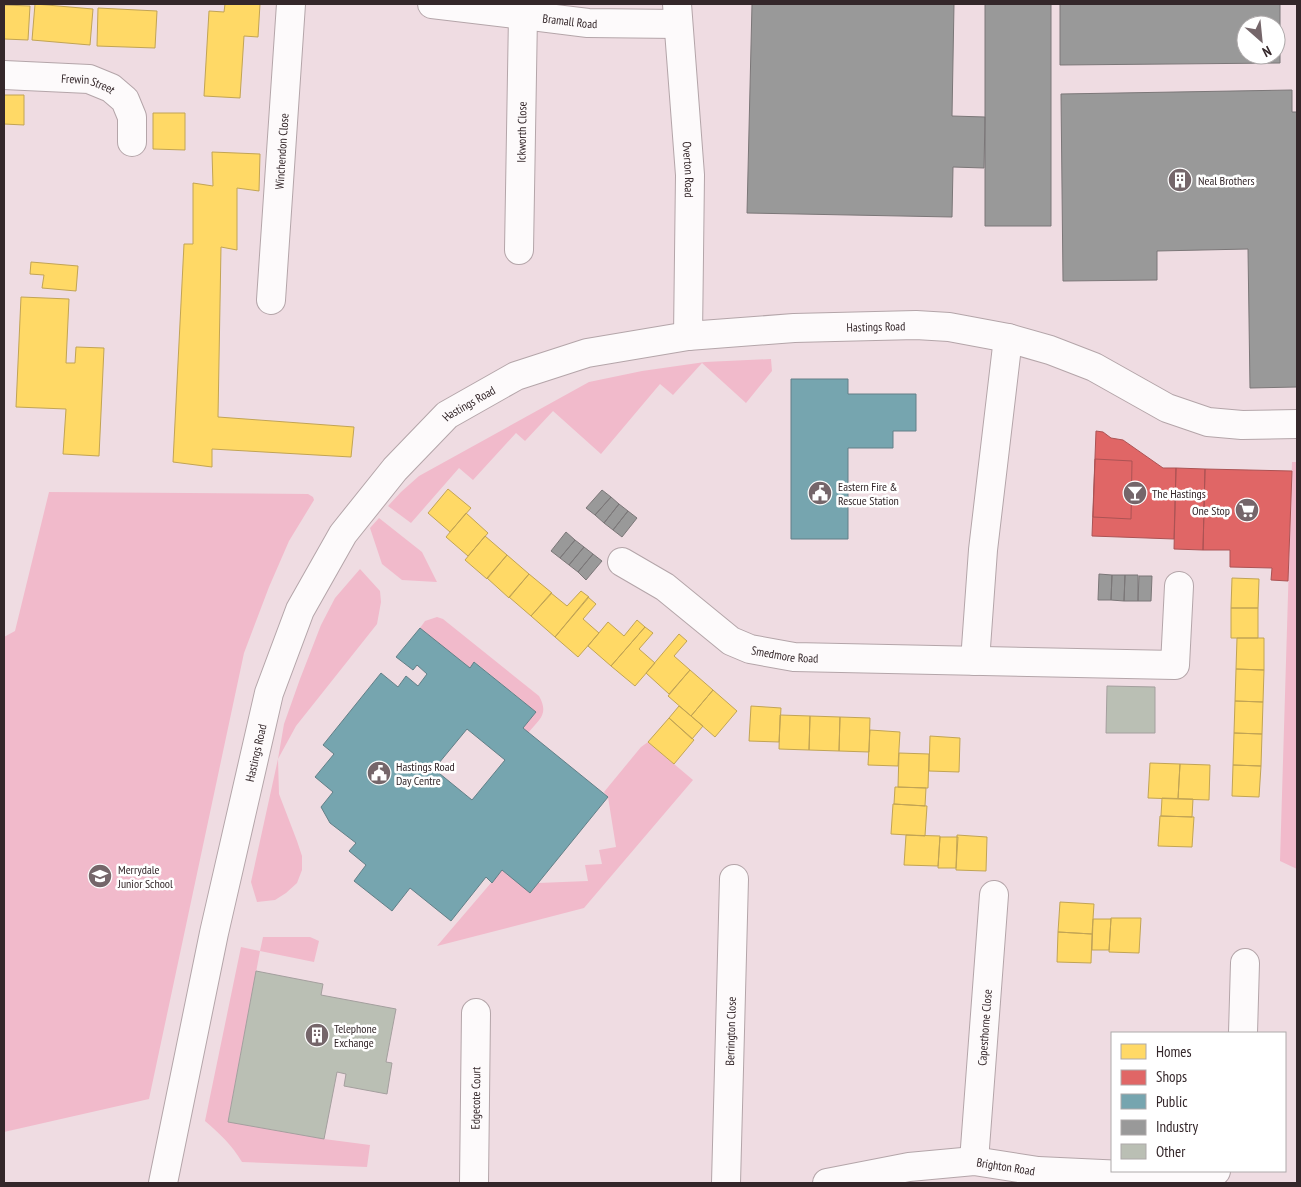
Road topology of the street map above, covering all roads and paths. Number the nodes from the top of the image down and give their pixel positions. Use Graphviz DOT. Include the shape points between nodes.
graph roads {
  1 [pos="291,4"];
  2 [pos="432,4"];
  3 [pos="678,14"];
  4 [pos="523,15"];
  5 [pos="4,75"];
  6 [pos="132,142"];
  7 [pos="518,250"];
  8 [pos="271,300"];
  9 [pos="688,336"];
  10 [pos="1008,338"];
  11 [pos="1297,424"];
  12 [pos="622,562"];
  13 [pos="1180,586"];
  14 [pos="975,661"];
  15 [pos="734,879"];
  16 [pos="994,895"];
  17 [pos="1245,963"];
  18 [pos="476,1013"];
  19 [pos="1243,1032"];
  20 [pos="974,1161"];
  21 [pos="1214,1172"];
  22 [pos="163,1183"];
  23 [pos="474,1183"];
  24 [pos="726,1183"];
  25 [pos="827,1183"];
  1 -- 8 [label="street, Winchendon Close"];
  2 -- 4 [label="street, Bramall Road"];
  3 -- 4 [label="street, Bramall Road" via="588,23"];
  3 -- 9 [label="street, Overton Road" via="690,174"];
  4 -- 7 [label="street, Ickworth Close"];
  5 -- 6 [label="street, Frewin Street" via="89,79 111,88 125,100 132,117"];
  9 -- 10 [label="street, Hastings Road" via="794,328 916,325"];
  9 -- 22 [label="street, Hastings Road" via="587,353 516,376 447,415 394,469 343,534 300,610 269,693 214,933"];
  10 -- 11 [label="street, Hastings Road" via="1094,367 1167,408 1208,422"];
  10 -- 14 [label="street" via="983,550"];
  12 -- 14 [label="street, Smedmore Road" via="665,587 732,641 750,649 794,657"];
  13 -- 14 [label="street, Smedmore Road" via="1174,665"];
  15 -- 24 [label="street, Berrington Close"];
  16 -- 20 [label="street, Capesthorne Close"];
  17 -- 19 [label="street"];
  18 -- 23 [label="street, Edgecote Court"];
  20 -- 21 [label="street, Brighton Road" via="1038,1171 1188,1178"];
  20 -- 25 [label="street, Brighton Road" via="909,1167"];
}
